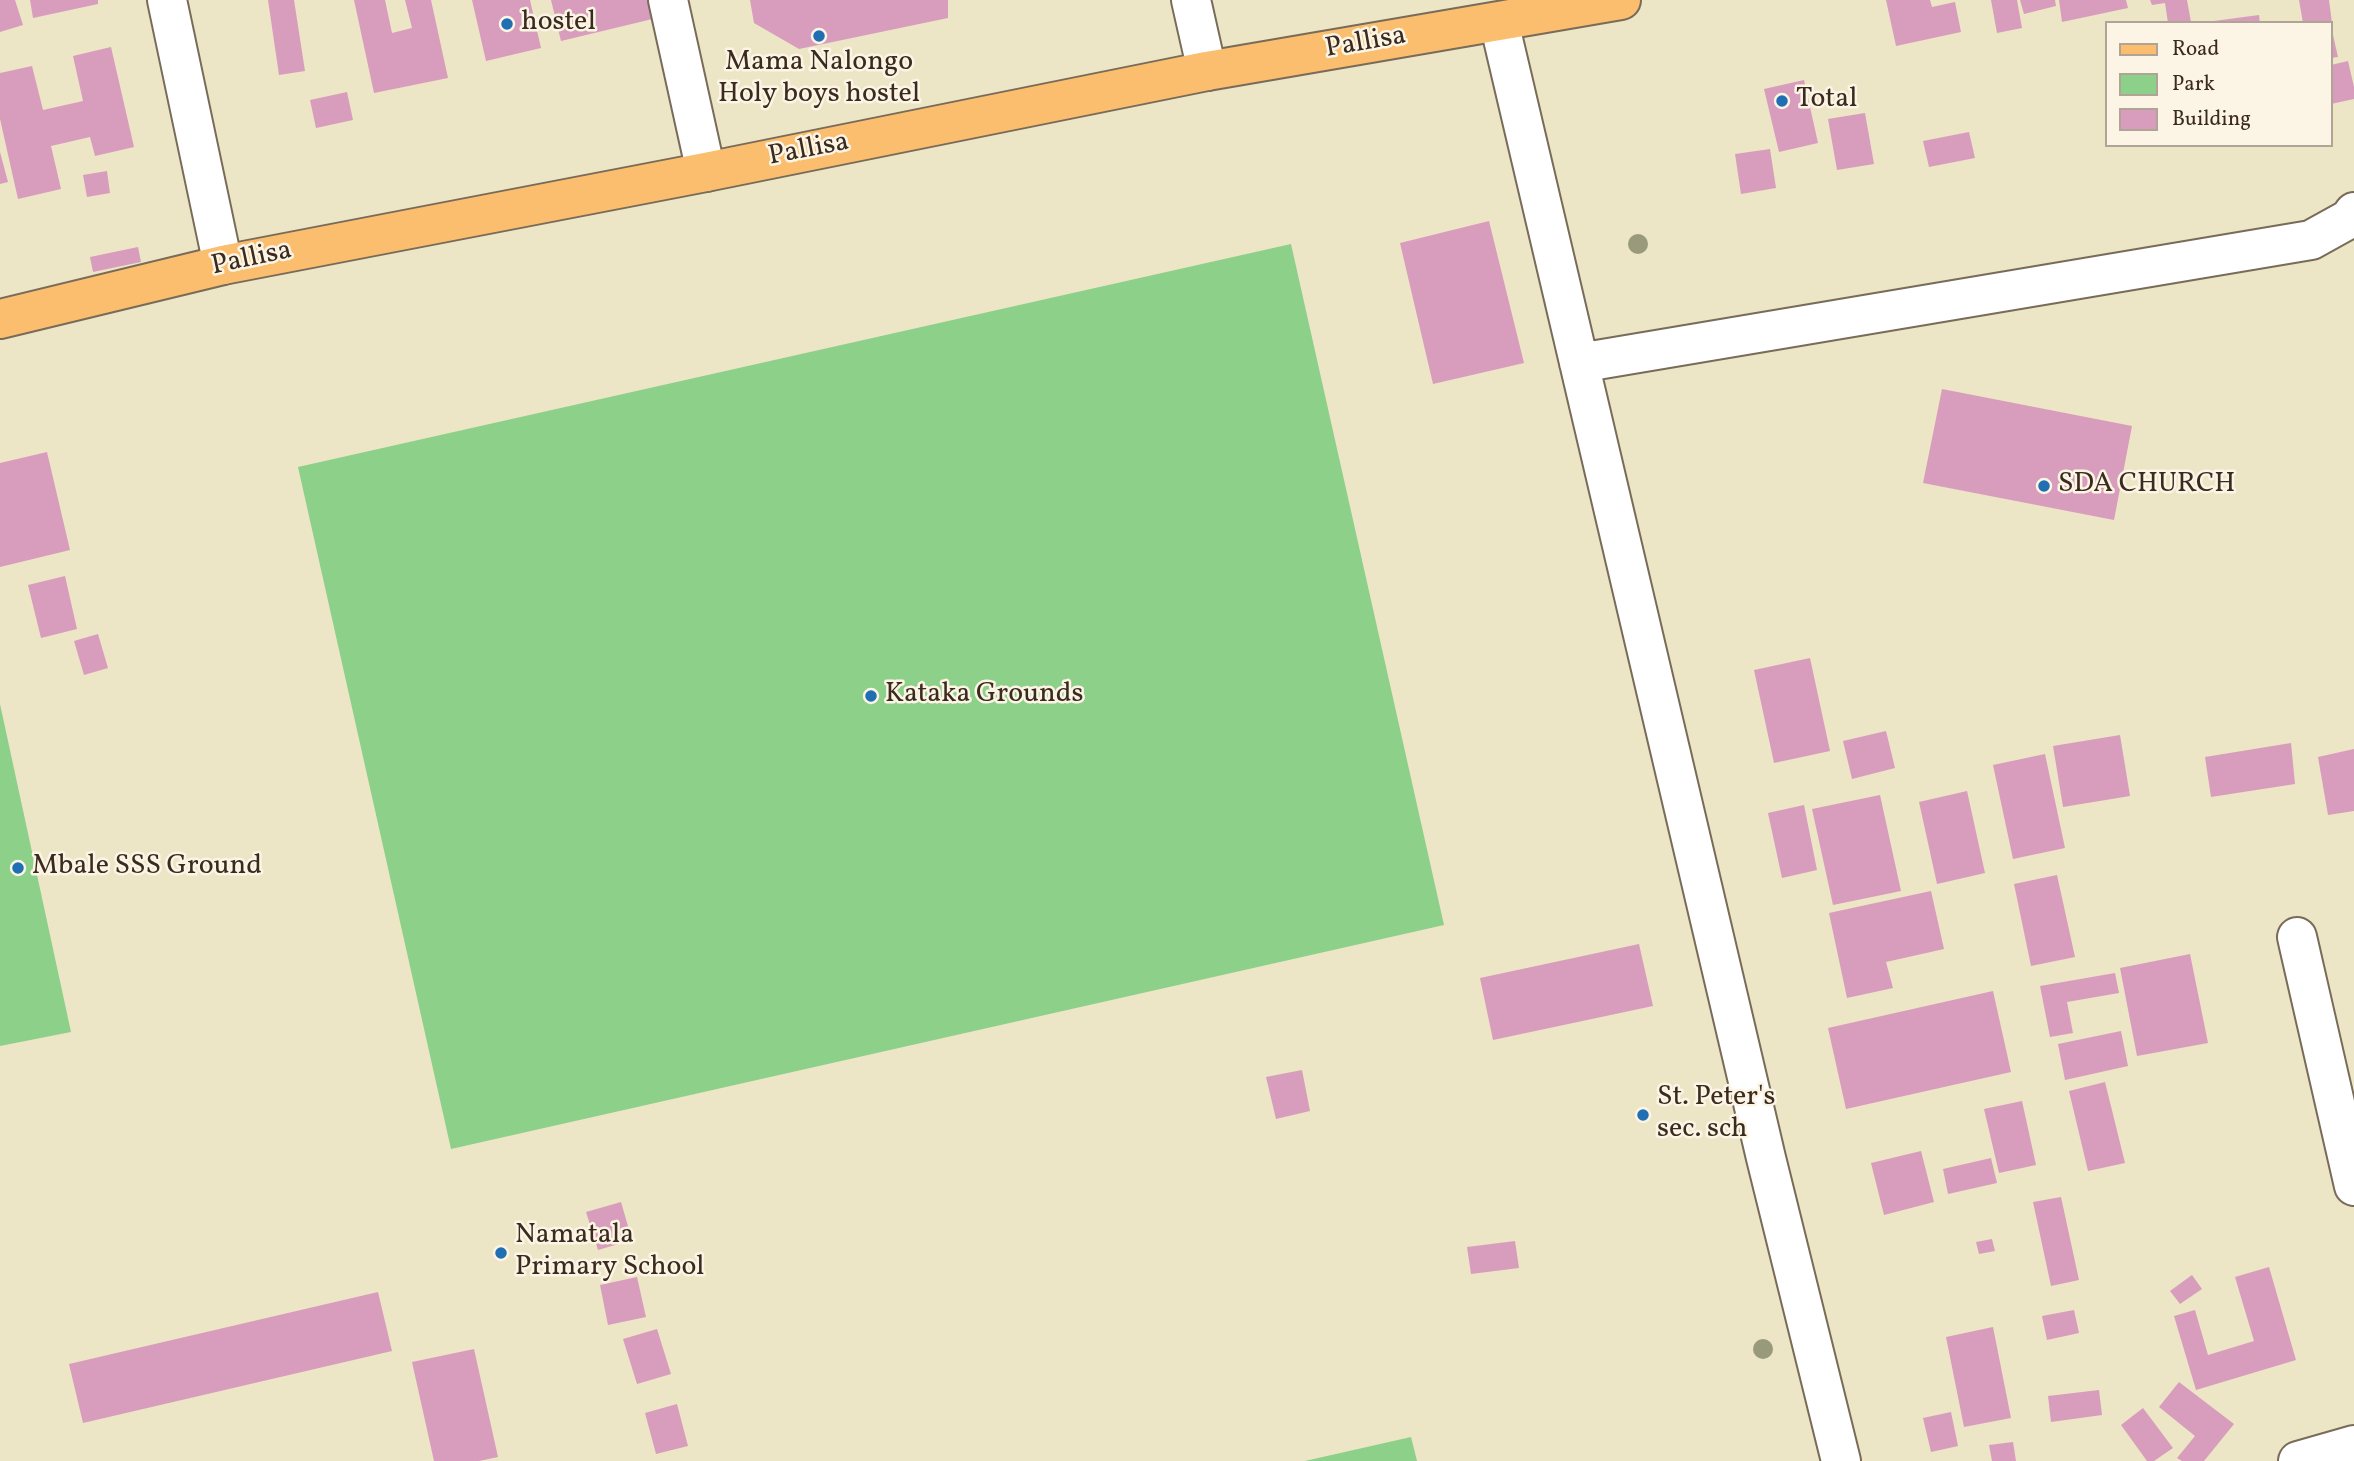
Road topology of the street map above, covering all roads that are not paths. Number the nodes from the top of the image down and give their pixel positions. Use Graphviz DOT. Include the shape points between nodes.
graph roads {
  1 [pos="167,0"];
  2 [pos="668,0"];
  3 [pos="1191,0"];
  4 [pos="1621,0"];
  5 [pos="1499,22"];
  6 [pos="1207,71"];
  7 [pos="706,172"];
  8 [pos="2354,212"];
  9 [pos="223,265"];
  10 [pos="0,319"];
  11 [pos="1579,363"];
  12 [pos="2297,937"];
  13 [pos="2354,1186"];
  14 [pos="2354,1446"];
  15 [pos="1841,1461"];
  16 [pos="2298,1461"];
  1 -- 9 [label="street"];
  2 -- 7 [label="street"];
  3 -- 6 [label="street"];
  4 -- 5 [label="main road, Pallisa"];
  5 -- 6 [label="main road, Pallisa"];
  5 -- 11 [label="street"];
  6 -- 7 [label="main road, Pallisa"];
  7 -- 9 [label="main road, Pallisa"];
  8 -- 11 [label="street" via="2311,240"];
  9 -- 10 [label="main road, Pallisa"];
  11 -- 15 [label="street"];
  12 -- 13 [label="street"];
  14 -- 16 [label="street"];
}
